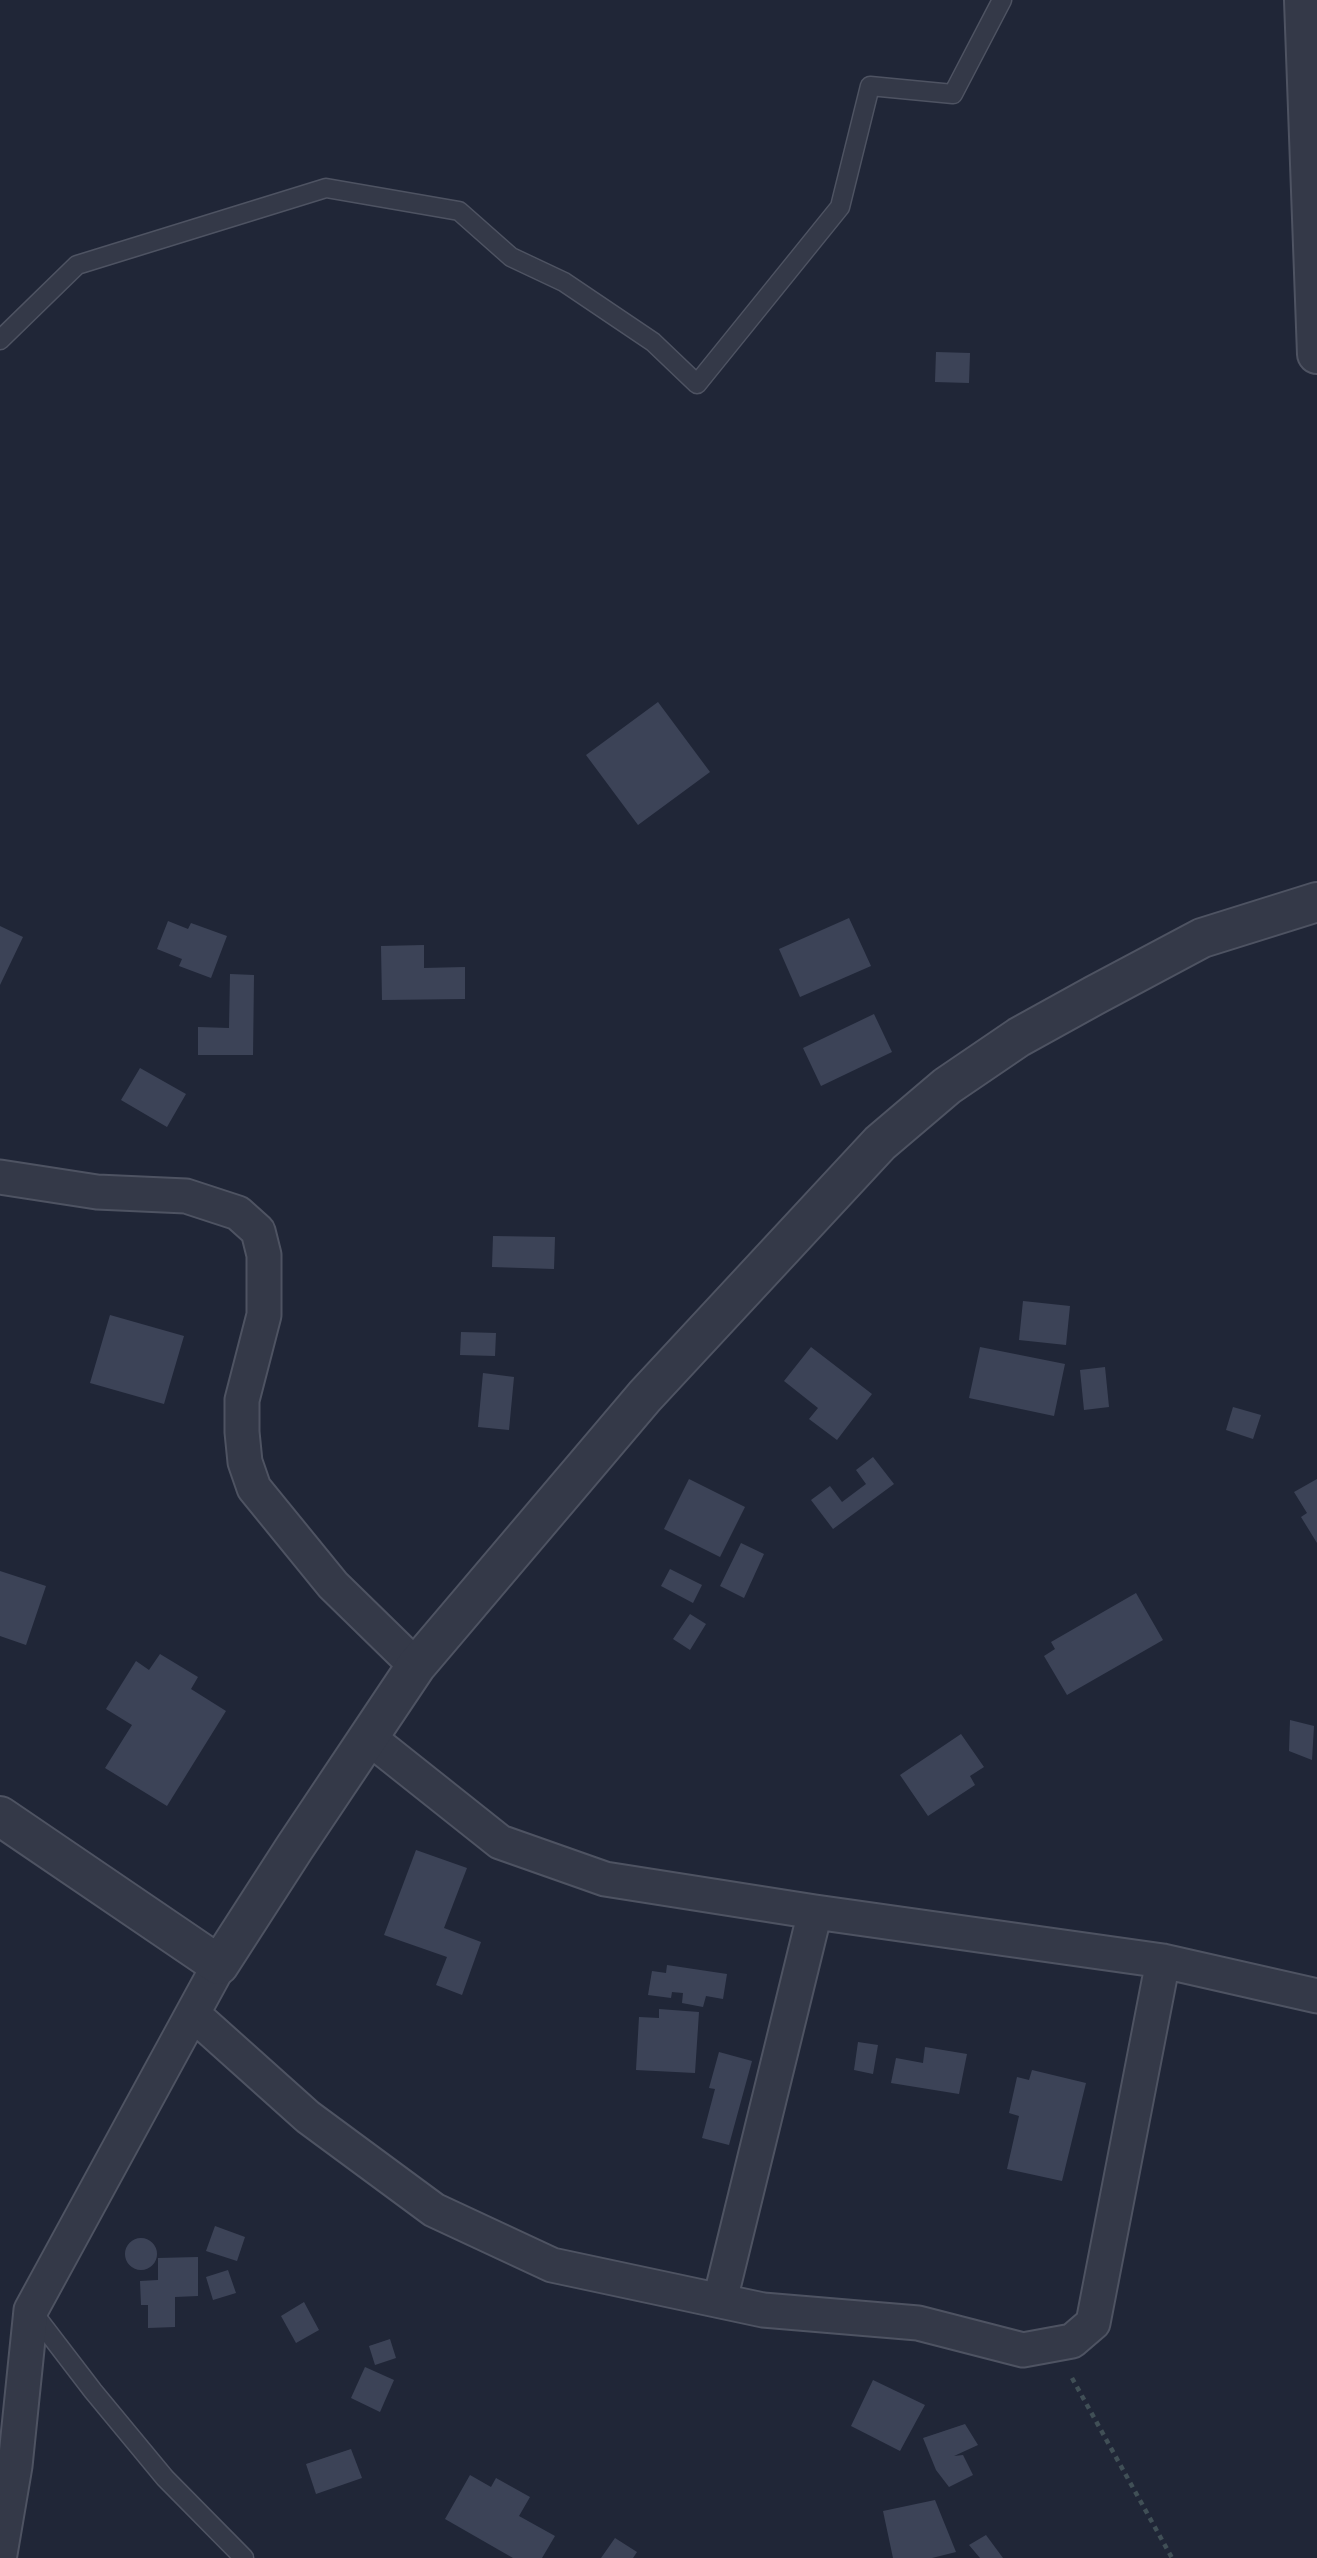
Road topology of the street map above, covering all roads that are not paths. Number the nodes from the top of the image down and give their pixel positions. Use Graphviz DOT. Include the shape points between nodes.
graph roads {
  1 [pos="1002,0"];
  2 [pos="1304,0"];
  3 [pos="0,340"];
  4 [pos="1317,354"];
  5 [pos="1317,902"];
  6 [pos="0,1178"];
  7 [pos="416,1665"];
  8 [pos="368,1737"];
  9 [pos="0,1816"];
  10 [pos="815,1912"];
  11 [pos="1163,1961"];
  12 [pos="219,1965"];
  13 [pos="1317,1996"];
  14 [pos="193,2014"];
  15 [pos="720,2300"];
  16 [pos="31,2310"];
  17 [pos="0,2554"];
  18 [pos="244,2558"];
  1 -- 3 [label="lane" via="953,94 870,86 841,207 697,384 653,342 564,282 511,257 458,211 326,188 77,265"];
  2 -- 4 [label="street"];
  5 -- 7 [label="street" via="1202,938 1019,1037 947,1086 880,1143 672,1366"];
  6 -- 7 [label="street" via="97,1192 186,1196 238,1213 258,1231 264,1255 264,1315 242,1400 245,1462 254,1488 333,1585"];
  7 -- 8 [label="street"];
  8 -- 10 [label="street" via="500,1842 606,1879"];
  8 -- 12 [label="street"];
  9 -- 12 [label="street"];
  10 -- 11 [label="street"];
  10 -- 15 [label="street"];
  11 -- 13 [label="street"];
  11 -- 15 [label="street" via="1093,2323 1072,2342 1023,2350 918,2323 763,2310"];
  12 -- 14 [label="street"];
  14 -- 15 [label="street" via="307,2117 434,2210 552,2265"];
  14 -- 16 [label="street"];
  16 -- 17 [label="street" via="15,2466"];
  16 -- 18 [label="lane" via="165,2478"];
}
